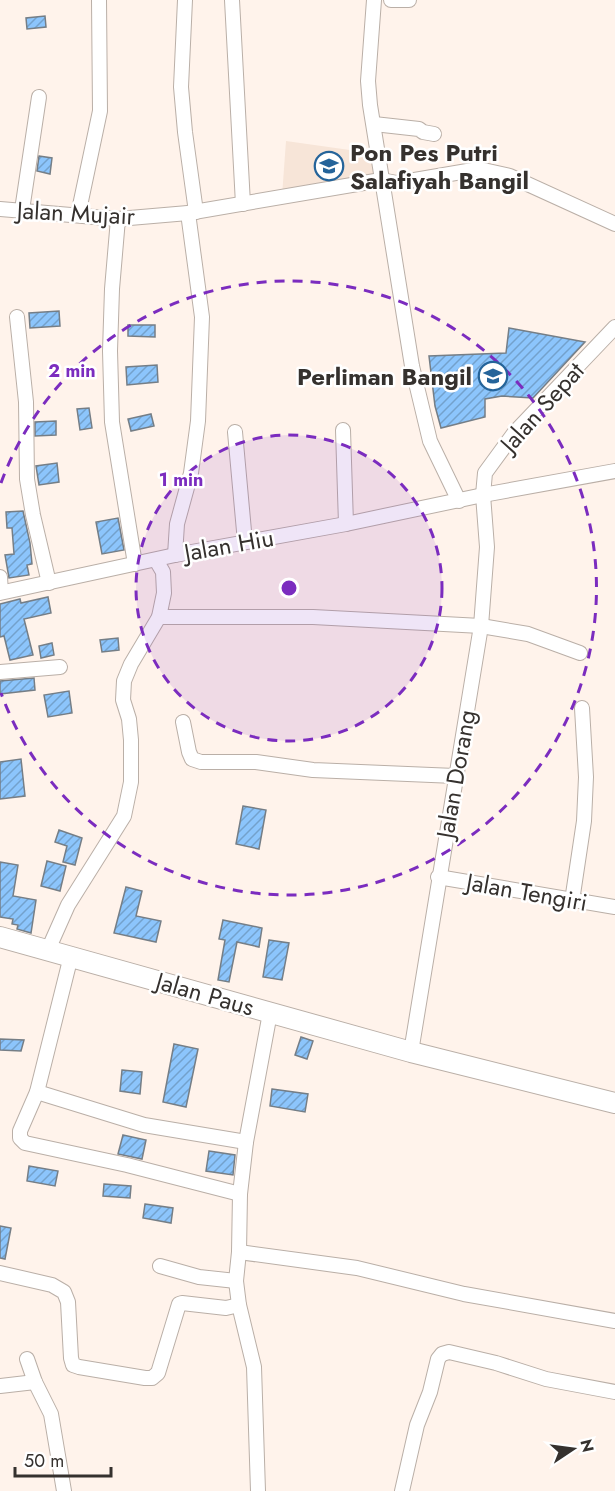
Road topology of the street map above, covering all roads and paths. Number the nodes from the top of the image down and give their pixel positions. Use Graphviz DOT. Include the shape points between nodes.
graph roads {
  1 [pos="99,0"];
  2 [pos="185,0"];
  3 [pos="232,0"];
  4 [pos="374,0"];
  5 [pos="392,0"];
  6 [pos="409,0"];
  7 [pos="39,97"];
  8 [pos="374,124"];
  9 [pos="434,134"];
  10 [pos="381,180"];
  11 [pos="243,204"];
  12 [pos="0,209"];
  13 [pos="22,210"];
  14 [pos="192,213"];
  15 [pos="78,215"];
  16 [pos="118,219"];
  17 [pos="615,224"];
  18 [pos="17,317"];
  19 [pos="615,327"];
  20 [pos="343,430"];
  21 [pos="235,432"];
  22 [pos="615,471"];
  23 [pos="483,495"];
  24 [pos="459,501"];
  25 [pos="346,524"];
  26 [pos="245,542"];
  27 [pos="176,555"];
  28 [pos="156,560"];
  29 [pos="135,564"];
  30 [pos="0,577"];
  31 [pos="49,583"];
  32 [pos="1,593"];
  33 [pos="159,617"];
  34 [pos="481,626"];
  35 [pos="580,653"];
  36 [pos="60,667"];
  37 [pos="0,672"];
  38 [pos="582,708"];
  39 [pos="183,722"];
  40 [pos="455,776"];
  41 [pos="438,877"];
  42 [pos="572,901"];
  43 [pos="615,907"];
  44 [pos="0,937"];
  45 [pos="48,950"];
  46 [pos="71,956"];
  47 [pos="270,1013"];
  48 [pos="411,1052"];
  49 [pos="37,1092"];
  50 [pos="615,1103"];
  51 [pos="246,1142"];
  52 [pos="240,1194"];
  53 [pos="239,1252"];
  54 [pos="160,1266"];
  55 [pos="0,1273"];
  56 [pos="236,1281"];
  57 [pos="239,1305"];
  58 [pos="615,1321"];
  59 [pos="27,1359"];
  60 [pos="35,1382"];
  61 [pos="0,1386"];
  62 [pos="615,1392"];
  63 [pos="64,1491"];
  64 [pos="258,1491"];
  65 [pos="402,1491"];
  1 -- 15 [label="street" via="100,111"];
  2 -- 14 [label="street" via="181,87"];
  3 -- 11 [label="street"];
  4 -- 8 [label="street" via="368,81"];
  5 -- 6 [label="street"];
  7 -- 13 [label="street"];
  8 -- 9 [label="street"];
  8 -- 10 [label="street"];
  10 -- 11 [label="street, Jalan Mujair"];
  10 -- 17 [label="street, Jalan Mujair" via="397,183 479,169 510,176"];
  10 -- 24 [label="street" via="424,417 439,463"];
  11 -- 14 [label="street, Jalan Mujair"];
  12 -- 13 [label="street, Jalan Mujair"];
  13 -- 15 [label="street, Jalan Mujair"];
  14 -- 16 [label="street, Jalan Mujair"];
  14 -- 27 [label="street" via="202,317 198,421 191,473 177,524"];
  15 -- 16 [label="street, Jalan Mujair"];
  16 -- 29 [label="street" via="110,341 112,422"];
  18 -- 31 [label="street" via="26,402 27,478"];
  19 -- 23 [label="street, Jalan Sepat" via="515,432 485,473"];
  20 -- 25 [label="street"];
  21 -- 26 [label="street"];
  22 -- 23 [label="street, Jalan Hiu"];
  23 -- 24 [label="street, Jalan Hiu"];
  23 -- 34 [label="street, Jalan Dorang" via="487,547"];
  24 -- 25 [label="street, Jalan Hiu"];
  25 -- 26 [label="street, Jalan Hiu"];
  26 -- 27 [label="street, Jalan Hiu"];
  27 -- 28 [label="street, Jalan Hiu"];
  28 -- 29 [label="street, Jalan Hiu"];
  28 -- 33 [label="street" via="163,572"];
  29 -- 31 [label="street, Jalan Hiu"];
  30 -- 32 [label="street"];
  31 -- 32 [label="street, Jalan Hiu"];
  33 -- 34 [label="street" via="313,617"];
  33 -- 45 [label="street" via="124,681 123,700 131,740 124,816 68,905"];
  34 -- 35 [label="street" via="528,634"];
  34 -- 40 [label="street, Jalan Dorang"];
  36 -- 37 [label="street"];
  38 -- 42 [label="street" via="584,821"];
  39 -- 40 [label="street" via="192,759 201,762 256,762 313,770"];
  40 -- 41 [label="street, Jalan Dorang"];
  41 -- 42 [label="street, Jalan Tengiri"];
  41 -- 48 [label="street, Jalan Dorang"];
  42 -- 43 [label="street, Jalan Tengiri"];
  44 -- 45 [label="main road, Jalan Paus"];
  45 -- 46 [label="main road, Jalan Paus"];
  46 -- 47 [label="main road, Jalan Paus"];
  46 -- 49 [label="street"];
  47 -- 48 [label="main road, Jalan Paus"];
  47 -- 51 [label="street"];
  48 -- 50 [label="main road, Jalan Paus"];
  49 -- 51 [label="street" via="144,1125"];
  49 -- 52 [label="street" via="20,1131 25,1143"];
  51 -- 52 [label="street"];
  52 -- 53 [label="street"];
  53 -- 56 [label="street"];
  53 -- 58 [label="street" via="357,1268"];
  54 -- 56 [label="street" via="200,1277"];
  55 -- 57 [label="street" via="52,1285 64,1292 73,1365 145,1378 158,1373 179,1304 226,1308"];
  56 -- 57 [label="street"];
  57 -- 64 [label="street" via="254,1367"];
  59 -- 60 [label="street"];
  60 -- 61 [label="street"];
  60 -- 63 [label="street" via="51,1414"];
  62 -- 65 [label="street" via="546,1379 449,1352 442,1354 417,1425"];
}
